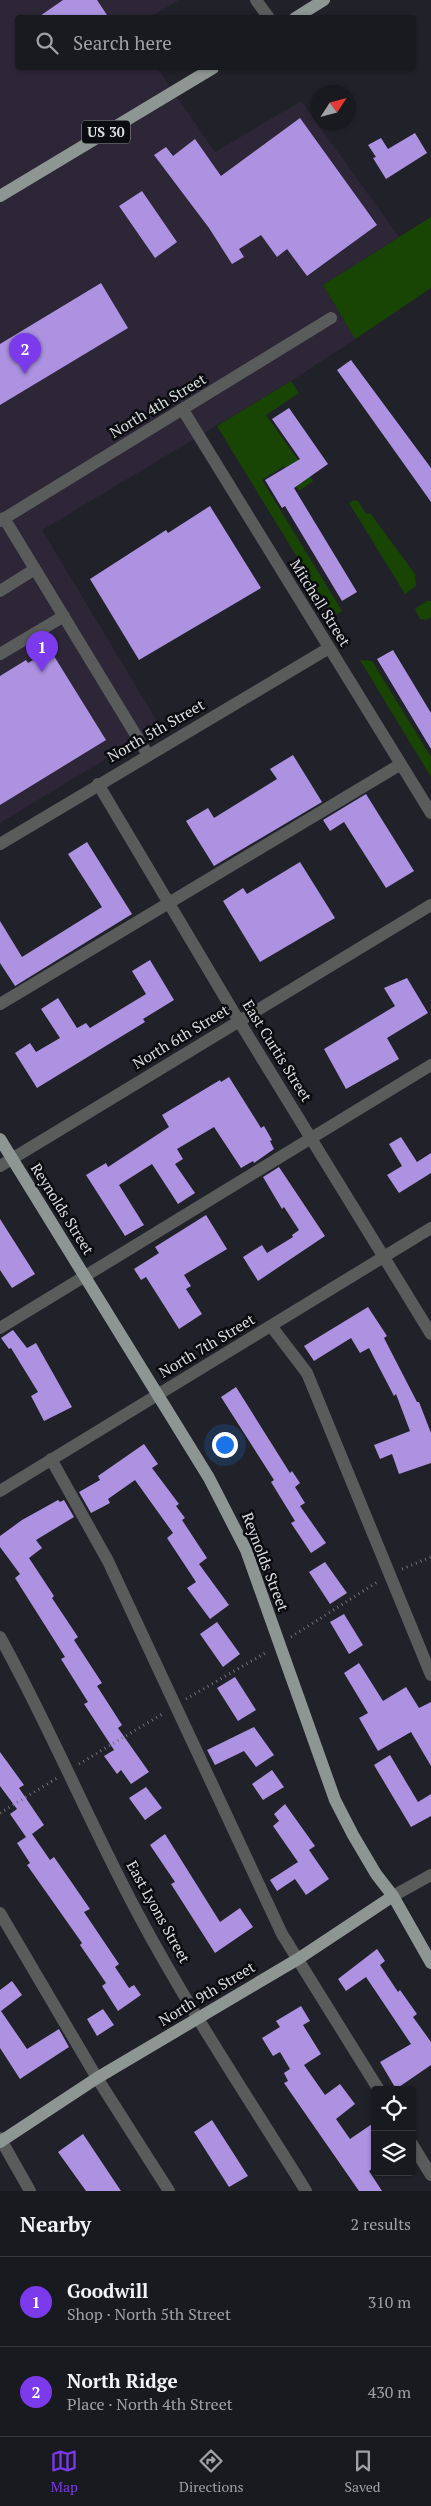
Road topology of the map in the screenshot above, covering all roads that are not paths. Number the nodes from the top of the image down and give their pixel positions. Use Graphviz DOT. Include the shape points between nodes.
graph roads {
  1 [pos="256,0"];
  2 [pos="324,0"];
  3 [pos="267,15"];
  4 [pos="300,15"];
  5 [pos="210,70"];
  6 [pos="0,196"];
  7 [pos="331,318"];
  8 [pos="183,410"];
  9 [pos="2,519"];
  10 [pos="35,569"];
  11 [pos="0,591"];
  12 [pos="64,616"];
  13 [pos="329,648"];
  14 [pos="0,654"];
  15 [pos="148,755"];
  16 [pos="401,764"];
  17 [pos="98,784"];
  18 [pos="431,813"];
  19 [pos="0,844"];
  20 [pos="168,903"];
  21 [pos="431,905"];
  22 [pos="0,1004"];
  23 [pos="239,1021"];
  24 [pos="431,1065"];
  25 [pos="311,1137"];
  26 [pos="0,1139"];
  27 [pos="12,1159"];
  28 [pos="0,1166"];
  29 [pos="431,1228"];
  30 [pos="384,1256"];
  31 [pos="85,1277"];
  32 [pos="271,1326"];
  33 [pos="0,1328"];
  34 [pos="431,1334"];
  35 [pos="158,1395"];
  36 [pos="51,1459"];
  37 [pos="0,1491"];
  38 [pos="0,1637"];
  39 [pos="431,1675"];
  40 [pos="431,1875"];
  41 [pos="393,1896"];
  42 [pos="0,1913"];
  43 [pos="298,1959"];
  44 [pos="431,1964"];
  45 [pos="199,2017"];
  46 [pos="97,2078"];
  47 [pos="377,2086"];
  48 [pos="1,2140"];
  49 [pos="416,2151"];
  50 [pos="431,2175"];
  51 [pos="30,2191"];
  52 [pos="169,2191"];
  53 [pos="306,2191"];
  1 -- 3 [label="street"];
  2 -- 4 [label="main road"];
  5 -- 6 [label="main road, US 30"];
  7 -- 8 [label="street, North 4th Street"];
  8 -- 9 [label="street, North 4th Street"];
  8 -- 13 [label="street, Mitchell Street"];
  9 -- 10 [label="street"];
  10 -- 11 [label="street"];
  10 -- 12 [label="street"];
  12 -- 14 [label="street"];
  12 -- 15 [label="street"];
  13 -- 15 [label="street, North 5th Street"];
  13 -- 16 [label="street, Mitchell Street"];
  15 -- 17 [label="street, North 5th Street"];
  16 -- 18 [label="street, Mitchell Street"];
  16 -- 20 [label="street"];
  17 -- 19 [label="street, North 5th Street"];
  17 -- 20 [label="street, East Curtis Street"];
  20 -- 22 [label="street"];
  20 -- 23 [label="street, East Curtis Street"];
  21 -- 23 [label="street, North 6th Street"];
  23 -- 25 [label="street, East Curtis Street"];
  23 -- 27 [label="street, North 6th Street"];
  24 -- 25 [label="street"];
  25 -- 30 [label="street, East Curtis Street"];
  25 -- 31 [label="street"];
  26 -- 27 [label="main road, Reynolds Street"];
  27 -- 28 [label="street, North 6th Street"];
  27 -- 31 [label="main road, Reynolds Street"];
  29 -- 30 [label="street, North 7th Street"];
  30 -- 32 [label="street, North 7th Street"];
  30 -- 34 [label="street, East Curtis Street"];
  31 -- 33 [label="street"];
  31 -- 35 [label="main road, Reynolds Street"];
  32 -- 35 [label="street, North 7th Street"];
  32 -- 39 [label="street" via="307,1373"];
  35 -- 36 [label="street, North 7th Street"];
  35 -- 41 [label="main road, Reynolds Street" via="230,1516 246,1550 335,1800 372,1867"];
  36 -- 37 [label="street, North 7th Street"];
  36 -- 43 [label="street" via="108,1561 282,1934"];
  38 -- 45 [label="street, East Lyons Street" via="137,1912"];
  40 -- 41 [label="street, North 9th Street"];
  41 -- 43 [label="main road, North 9th Street"];
  41 -- 44 [label="main road, Reynolds Street"];
  42 -- 46 [label="street"];
  43 -- 45 [label="main road, North 9th Street"];
  43 -- 47 [label="street"];
  45 -- 46 [label="main road, North 9th Street"];
  45 -- 53 [label="street, East Lyons Street"];
  46 -- 48 [label="main road, North 9th Street"];
  46 -- 52 [label="street"];
  48 -- 51 [label="street"];
  49 -- 50 [label="street"];
}
